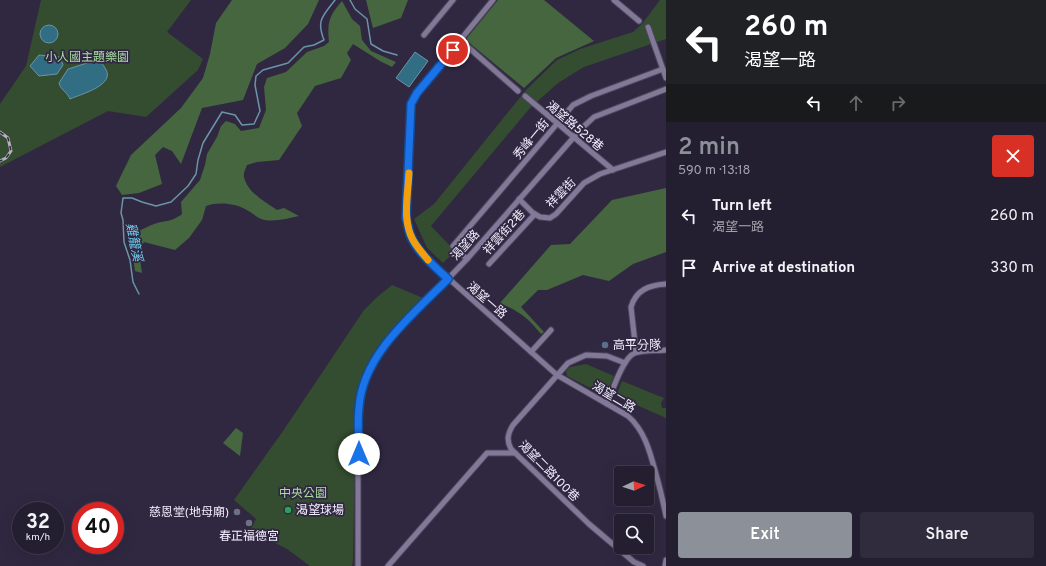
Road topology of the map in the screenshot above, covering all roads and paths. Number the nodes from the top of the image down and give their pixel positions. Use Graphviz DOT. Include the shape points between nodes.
graph roads {
  1 [pos="453,0"];
  2 [pos="494,0"];
  3 [pos="614,0"];
  4 [pos="637,17"];
  5 [pos="648,28"];
  6 [pos="424,35"];
  7 [pos="460,40"];
  8 [pos="663,69"];
  9 [pos="666,78"];
  10 [pos="666,89"];
  11 [pos="518,91"];
  12 [pos="524,96"];
  13 [pos="557,124"];
  14 [pos="410,136"];
  15 [pos="573,137"];
  16 [pos="416,141"];
  17 [pos="666,152"];
  18 [pos="613,170"];
  19 [pos="519,199"];
  20 [pos="535,214"];
  21 [pos="467,259"];
  22 [pos="489,264"];
  23 [pos="448,279"];
  24 [pos="666,284"];
  25 [pos="551,330"];
  26 [pos="666,350"];
  27 [pos="530,352"];
  28 [pos="636,352"];
  29 [pos="625,363"];
  30 [pos="557,375"];
  31 [pos="607,404"];
  32 [pos="516,453"];
  33 [pos="664,492"];
  34 [pos="666,516"];
  35 [pos="666,560"];
  36 [pos="358,566"];
  37 [pos="388,566"];
  38 [pos="643,566"];
  39 [pos="665,566"];
  1 -- 6 [label="street"];
  2 -- 7 [label="street, 渴望一路"];
  3 -- 4 [label="street"];
  5 -- 8 [label="street"];
  7 -- 11 [label="street"];
  7 -- 14 [label="street, 渴望一路" via="411,104"];
  8 -- 9 [label="street"];
  8 -- 13 [label="street, 秀峰一街" via="591,96 573,106"];
  10 -- 15 [label="street, 渴望路" via="594,117"];
  12 -- 13 [label="street, 渴望路528巷"];
  13 -- 15 [label="street, 渴望路528巷"];
  13 -- 21 [label="street, 秀峰一街" via="453,246"];
  14 -- 16 [label="street"];
  14 -- 23 [label="street, 渴望一路" via="406,218 414,242"];
  15 -- 18 [label="street, 渴望路528巷"];
  15 -- 19 [label="street, 渴望路"];
  17 -- 18 [label="street, 祥雲街"];
  18 -- 20 [label="street, 祥雲街" via="584,183 550,218"];
  19 -- 20 [label="street, 祥雲街"];
  19 -- 21 [label="street, 渴望路"];
  20 -- 22 [label="street, 祥雲街2巷"];
  21 -- 23 [label="street, 渴望路"];
  23 -- 27 [label="street, 渴望一路"];
  23 -- 36 [label="street, 渴望路" via="381,351 372,364 363,387 358,407"];
  24 -- 28 [label="street" via="648,288 635,296 632,302 630,307"];
  25 -- 27 [label="street"];
  26 -- 28 [label="street"];
  27 -- 30 [label="street, 渴望一路"];
  28 -- 29 [label="street" via="631,354"];
  29 -- 30 [label="street, 渴望二路100巷" via="607,356 586,355 568,363"];
  29 -- 31 [label="street"];
  30 -- 31 [label="street, 渴望二路"];
  30 -- 32 [label="street, 渴望二路100巷" via="509,432 509,444"];
  31 -- 33 [label="street, 渴望二路" via="636,422 644,436"];
  32 -- 37 [label="street" via="487,453"];
  32 -- 38 [label="street, 渴望二路100巷" via="589,524 634,562"];
  33 -- 34 [label="street, 渴望二路"];
  35 -- 39 [label="street"];
}
